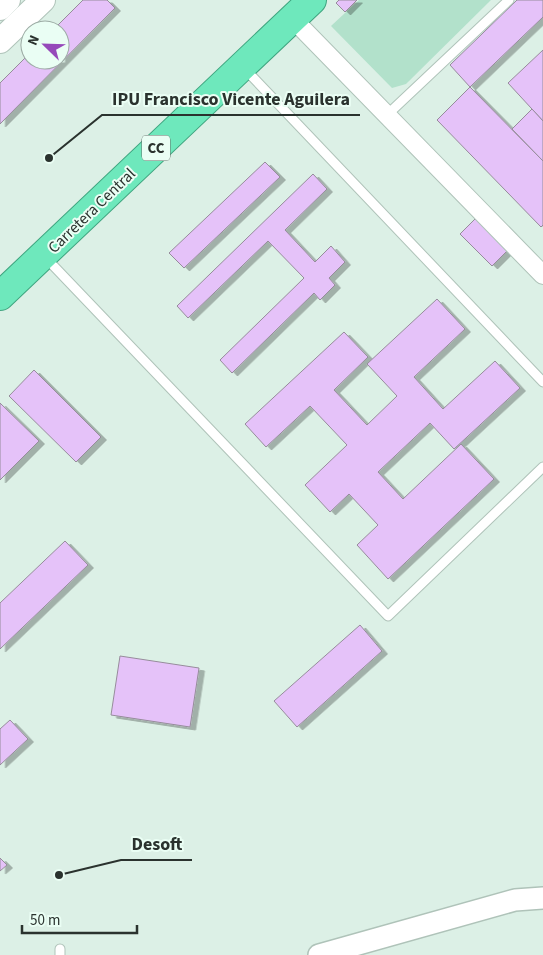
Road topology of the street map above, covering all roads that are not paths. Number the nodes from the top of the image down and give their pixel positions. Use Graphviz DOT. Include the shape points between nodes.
graph roads {
  1 [pos="8,0"];
  2 [pos="43,0"];
  3 [pos="509,0"];
  4 [pos="0,8"];
  5 [pos="303,9"];
  6 [pos="0,42"];
  7 [pos="243,66"];
  8 [pos="388,114"];
  9 [pos="44,256"];
  10 [pos="540,267"];
  11 [pos="0,296"];
  12 [pos="543,382"];
  13 [pos="543,467"];
  14 [pos="543,898"];
  15 [pos="320,955"];
  1 -- 4 [label="main road"];
  2 -- 6 [label="main road"];
  3 -- 8 [label="lane"];
  5 -- 7 [label="highway, Carretera Central / CC"];
  5 -- 8 [label="street"];
  7 -- 9 [label="highway, Carretera Central / CC"];
  7 -- 12 [label="lane"];
  8 -- 10 [label="street"];
  9 -- 11 [label="highway, Carretera Central / CC"];
  9 -- 13 [label="lane" via="388,616"];
  14 -- 15 [label="street" via="515,900"];
}
